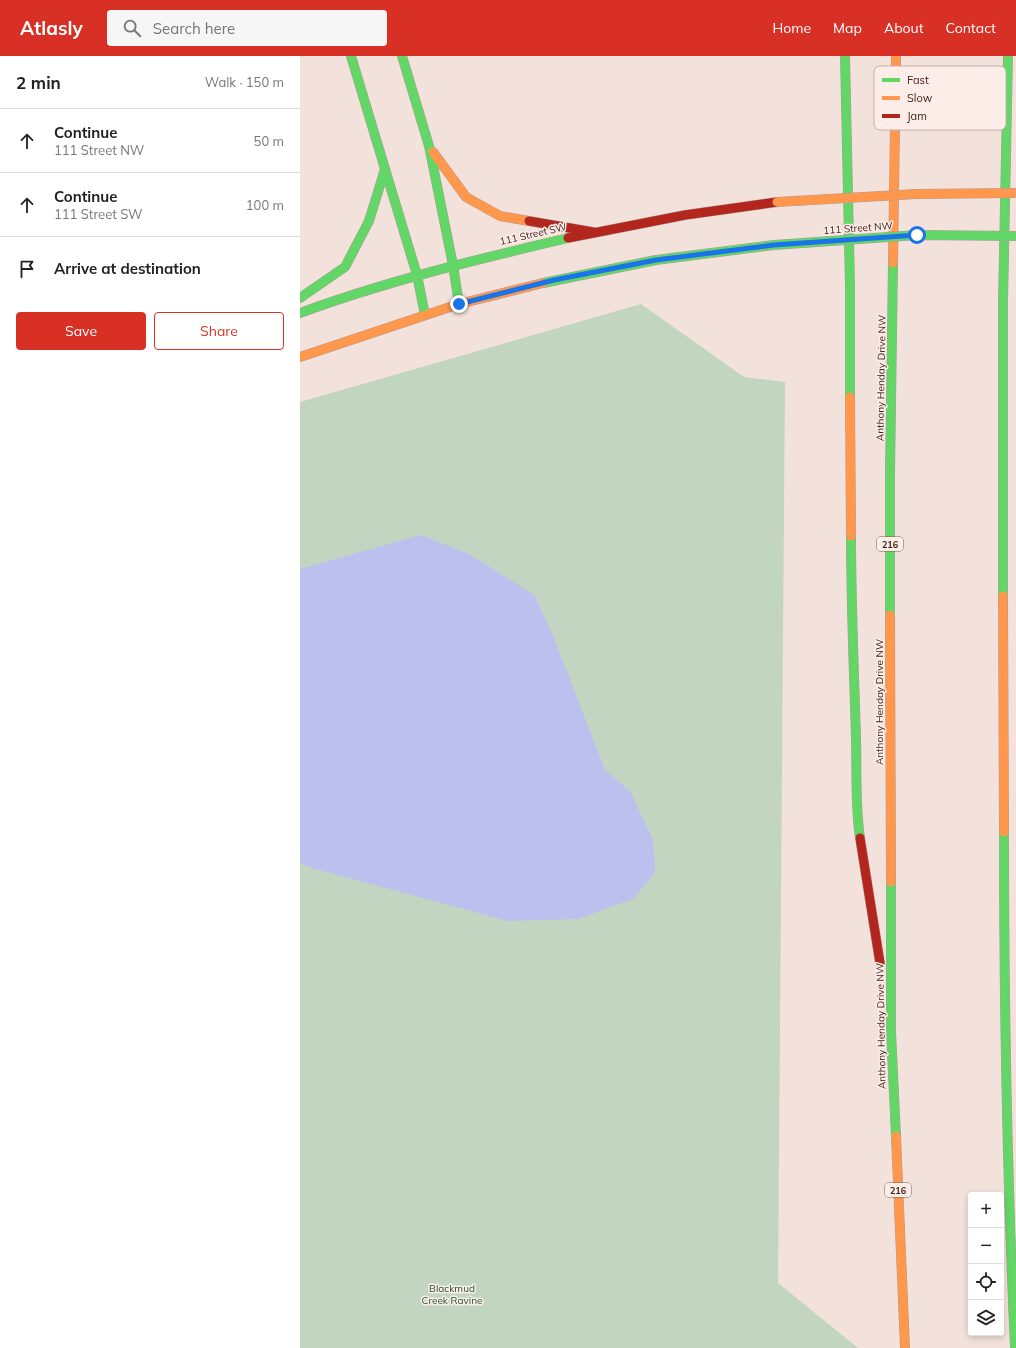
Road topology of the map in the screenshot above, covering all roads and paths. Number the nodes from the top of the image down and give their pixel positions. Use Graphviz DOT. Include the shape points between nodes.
graph roads {
  1 [pos="351,56"];
  2 [pos="402,56"];
  3 [pos="845,56"];
  4 [pos="896,56"];
  5 [pos="1008,56"];
  6 [pos="896,66"];
  7 [pos="1007,106"];
  8 [pos="895,130"];
  9 [pos="429,146"];
  10 [pos="385,169"];
  11 [pos="1015,175"];
  12 [pos="1016,193"];
  13 [pos="593,232"];
  14 [pos="1016,236"];
  15 [pos="453,264"];
  16 [pos="417,275"];
  17 [pos="300,298"];
  18 [pos="459,304"];
  19 [pos="300,313"];
  20 [pos="425,315"];
  21 [pos="300,357"];
  22 [pos="890,1032"];
  23 [pos="905,1348"];
  24 [pos="1015,1348"];
  1 -- 10 [label="main road"];
  2 -- 9 [label="main road"];
  3 -- 22 [label="main road" via="850,294 851,585 857,818"];
  4 -- 6 [label="main road, Anthony Henday Drive NW / 216"];
  5 -- 7 [label="main road"];
  7 -- 11 [label="main road"];
  7 -- 24 [label="main road" via="1003,303 1004,996"];
  8 -- 22 [label="main road, Anthony Henday Drive NW / 216" via="890,473"];
  9 -- 13 [label="main road" via="466,197 500,216"];
  9 -- 15 [label="main road"];
  10 -- 16 [label="main road"];
  10 -- 17 [label="main road" via="369,220 345,267"];
  12 -- 13 [label="main road, 111 Street SW, bridge" via="916,194 777,202"];
  13 -- 15 [label="main road, 111 Street SW"];
  14 -- 18 [label="main road, 111 Street NW, bridge" via="917,235 774,245 656,260 554,280"];
  15 -- 16 [label="main road, 111 Street SW"];
  15 -- 18 [label="main road"];
  16 -- 19 [label="main road, 111 Street SW"];
  16 -- 20 [label="main road"];
  18 -- 20 [label="main road"];
  20 -- 21 [label="main road"];
  22 -- 23 [label="main road, Anthony Henday Drive NW / 216"];
}
